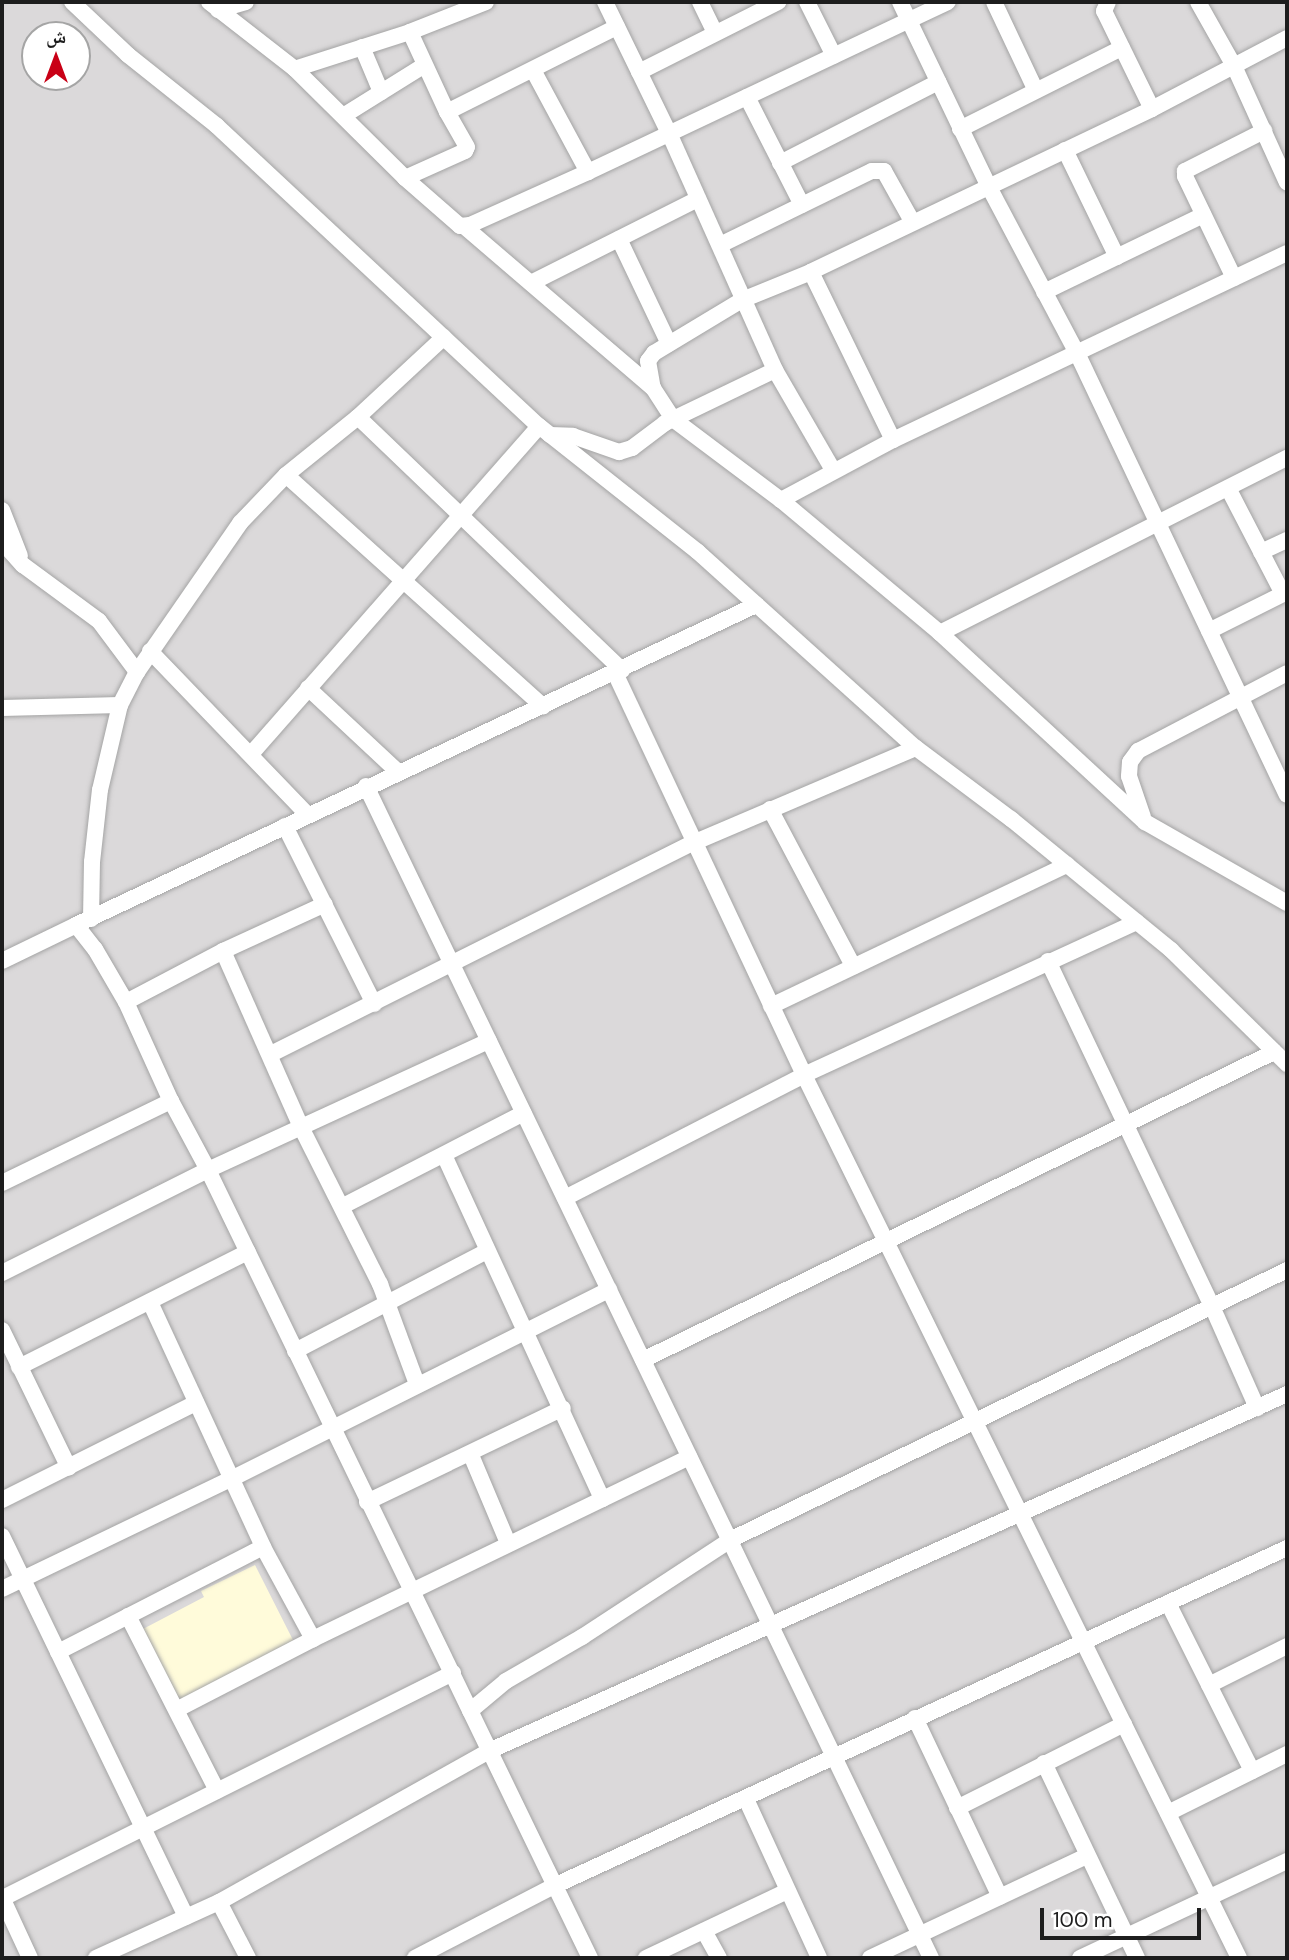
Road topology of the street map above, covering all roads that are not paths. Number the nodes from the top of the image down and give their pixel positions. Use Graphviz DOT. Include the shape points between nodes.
graph roads {
  1 [pos="72,2"];
  2 [pos="246,2"];
  3 [pos="486,2"];
  4 [pos="604,2"];
  5 [pos="700,2"];
  6 [pos="778,2"];
  7 [pos="807,2"];
  8 [pos="900,2"];
  9 [pos="948,2"];
  10 [pos="993,2"];
  11 [pos="1108,2"];
  12 [pos="1205,4"];
  13 [pos="213,6"];
  14 [pos="458,7"];
  15 [pos="909,21"];
  16 [pos="617,27"];
  17 [pos="410,32"];
  18 [pos="715,33"];
  19 [pos="1287,38"];
  20 [pos="362,47"];
  21 [pos="1122,48"];
  22 [pos="834,56"];
  23 [pos="424,66"];
  24 [pos="1234,66"];
  25 [pos="295,69"];
  26 [pos="533,70"];
  27 [pos="639,72"];
  28 [pos="938,82"];
  29 [pos="1036,91"];
  30 [pos="381,92"];
  31 [pos="747,97"];
  32 [pos="1152,109"];
  33 [pos="447,112"];
  34 [pos="343,116"];
  35 [pos="960,129"];
  36 [pos="1264,131"];
  37 [pos="669,133"];
  38 [pos="1065,150"];
  39 [pos="780,163"];
  40 [pos="588,172"];
  41 [pos="1286,177"];
  42 [pos="405,178"];
  43 [pos="989,187"];
  44 [pos="698,200"];
  45 [pos="802,205"];
  46 [pos="1203,215"];
  47 [pos="912,221"];
  48 [pos="465,227"];
  49 [pos="619,239"];
  50 [pos="720,245"];
  51 [pos="1287,253"];
  52 [pos="1117,257"];
  53 [pos="811,271"];
  54 [pos="1234,278"];
  55 [pos="531,283"];
  56 [pos="1044,292"];
  57 [pos="742,300"];
  58 [pos="444,337"];
  59 [pos="669,344"];
  60 [pos="1077,353"];
  61 [pos="775,370"];
  62 [pos="653,388"];
  63 [pos="358,417"];
  64 [pos="673,419"];
  65 [pos="544,430"];
  66 [pos="893,440"];
  67 [pos="1287,458"];
  68 [pos="833,470"];
  69 [pos="286,475"];
  70 [pos="1228,488"];
  71 [pos="781,500"];
  72 [pos="2,510"];
  73 [pos="458,515"];
  74 [pos="1157,525"];
  75 [pos="1287,540"];
  76 [pos="2,542"];
  77 [pos="1261,552"];
  78 [pos="23,565"];
  79 [pos="403,579"];
  80 [pos="1285,593"];
  81 [pos="757,605"];
  82 [pos="1209,631"];
  83 [pos="940,633"];
  84 [pos="150,651"];
  85 [pos="137,671"];
  86 [pos="618,672"];
  87 [pos="1287,673"];
  88 [pos="308,688"];
  89 [pos="1241,696"];
  90 [pos="120,705"];
  91 [pos="543,706"];
  92 [pos="2,708"];
  93 [pos="916,748"];
  94 [pos="252,753"];
  95 [pos="398,772"];
  96 [pos="366,786"];
  97 [pos="1287,795"];
  98 [pos="770,809"];
  99 [pos="308,815"];
  100 [pos="1146,822"];
  101 [pos="285,826"];
  102 [pos="693,843"];
  103 [pos="1067,865"];
  104 [pos="1287,903"];
  105 [pos="325,904"];
  106 [pos="83,922"];
  107 [pos="1136,922"];
  108 [pos="223,951"];
  109 [pos="2,961"];
  110 [pos="1048,961"];
  111 [pos="452,963"];
  112 [pos="853,966"];
  113 [pos="126,1002"];
  114 [pos="374,1004"];
  115 [pos="771,1006"];
  116 [pos="489,1041"];
  117 [pos="1274,1052"];
  118 [pos="271,1054"];
  119 [pos="1287,1064"];
  120 [pos="804,1075"];
  121 [pos="171,1101"];
  122 [pos="524,1114"];
  123 [pos="1126,1123"];
  124 [pos="302,1129"];
  125 [pos="444,1155"];
  126 [pos="208,1171"];
  127 [pos="2,1183"];
  128 [pos="565,1198"];
  129 [pos="343,1206"];
  130 [pos="886,1243"];
  131 [pos="487,1251"];
  132 [pos="248,1252"];
  133 [pos="1287,1270"];
  134 [pos="2,1273"];
  135 [pos="609,1290"];
  136 [pos="150,1302"];
  137 [pos="386,1303"];
  138 [pos="1211,1304"];
  139 [pos="2,1331"];
  140 [pos="523,1333"];
  141 [pos="295,1351"];
  142 [pos="643,1360"];
  143 [pos="19,1367"];
  144 [pos="417,1384"];
  145 [pos="1287,1394"];
  146 [pos="196,1403"];
  147 [pos="563,1408"];
  148 [pos="1257,1408"];
  149 [pos="975,1423"];
  150 [pos="333,1428"];
  151 [pos="471,1455"];
  152 [pos="690,1457"];
  153 [pos="69,1468"];
  154 [pos="231,1479"];
  155 [pos="602,1499"];
  156 [pos="2,1500"];
  157 [pos="367,1502"];
  158 [pos="1020,1512"];
  159 [pos="2,1536"];
  160 [pos="730,1540"];
  161 [pos="508,1543"];
  162 [pos="263,1547"];
  163 [pos="1287,1548"];
  164 [pos="23,1579"];
  165 [pos="2,1589"];
  166 [pos="413,1592"];
  167 [pos="1168,1603"];
  168 [pos="128,1616"];
  169 [pos="771,1626"];
  170 [pos="313,1639"];
  171 [pos="1084,1641"];
  172 [pos="1287,1646"];
  173 [pos="58,1651"];
  174 [pos="453,1673"];
  175 [pos="1209,1685"];
  176 [pos="178,1709"];
  177 [pos="470,1711"];
  178 [pos="915,1718"];
  179 [pos="1124,1724"];
  180 [pos="489,1751"];
  181 [pos="1287,1754"];
  182 [pos="834,1756"];
  183 [pos="1044,1763"];
  184 [pos="1252,1771"];
  185 [pos="217,1791"];
  186 [pos="746,1799"];
  187 [pos="957,1808"];
  188 [pos="1168,1814"];
  189 [pos="144,1828"];
  190 [pos="1087,1856"];
  191 [pos="1287,1861"];
  192 [pos="556,1885"];
  193 [pos="787,1891"];
  194 [pos="1000,1897"];
  195 [pos="1210,1899"];
  196 [pos="219,1902"];
  197 [pos="186,1917"];
  198 [pos="704,1931"];
  199 [pos="920,1936"];
  200 [pos="1126,1936"];
  201 [pos="30,1958"];
  202 [pos="96,1958"];
  203 [pos="248,1958"];
  204 [pos="415,1958"];
  205 [pos="590,1958"];
  206 [pos="646,1958"];
  207 [pos="719,1958"];
  208 [pos="819,1958"];
  209 [pos="870,1958"];
  210 [pos="931,1958"];
  211 [pos="1080,1958"];
  212 [pos="1137,1958"];
  213 [pos="1239,1958"];
  1 -- 58 [label="street" via="128,55 217,126"];
  2 -- 13 [label="street"];
  3 -- 14 [label="street"];
  4 -- 16 [label="street"];
  5 -- 18 [label="street"];
  6 -- 18 [label="street"];
  7 -- 22 [label="street"];
  8 -- 15 [label="street"];
  9 -- 15 [label="street"];
  10 -- 29 [label="street"];
  11 -- 21 [label="street" via="1104,11"];
  12 -- 24 [label="street"];
  13 -- 25 [label="street"];
  14 -- 17 [label="street"];
  15 -- 22 [label="street"];
  15 -- 28 [label="street"];
  16 -- 26 [label="street"];
  16 -- 27 [label="street"];
  17 -- 20 [label="street"];
  17 -- 23 [label="street"];
  18 -- 27 [label="street"];
  19 -- 24 [label="street"];
  20 -- 25 [label="street"];
  20 -- 30 [label="street"];
  21 -- 29 [label="street"];
  21 -- 32 [label="street"];
  22 -- 31 [label="street"];
  23 -- 30 [label="street"];
  23 -- 33 [label="street"];
  24 -- 32 [label="street"];
  24 -- 36 [label="street"];
  25 -- 34 [label="street"];
  26 -- 33 [label="street"];
  26 -- 40 [label="street"];
  27 -- 37 [label="street"];
  28 -- 35 [label="street"];
  28 -- 39 [label="street"];
  29 -- 35 [label="street"];
  30 -- 34 [label="street"];
  31 -- 37 [label="street"];
  31 -- 39 [label="street"];
  32 -- 38 [label="street"];
  33 -- 42 [label="street" via="467,147"];
  34 -- 42 [label="street"];
  35 -- 43 [label="street"];
  36 -- 41 [label="street"];
  36 -- 46 [label="street" via="1185,171"];
  37 -- 40 [label="street"];
  37 -- 44 [label="street"];
  38 -- 43 [label="street"];
  38 -- 52 [label="street"];
  39 -- 45 [label="street"];
  40 -- 48 [label="street"];
  42 -- 48 [label="street"];
  43 -- 47 [label="street"];
  43 -- 56 [label="street"];
  44 -- 49 [label="street"];
  44 -- 50 [label="street"];
  45 -- 47 [label="street" via="878,170 884,171"];
  45 -- 50 [label="street"];
  46 -- 52 [label="street"];
  46 -- 54 [label="street"];
  47 -- 53 [label="street"];
  48 -- 55 [label="street"];
  49 -- 55 [label="street"];
  49 -- 59 [label="street"];
  50 -- 57 [label="street"];
  51 -- 54 [label="street"];
  52 -- 56 [label="street"];
  53 -- 57 [label="street"];
  53 -- 66 [label="street"];
  54 -- 60 [label="street"];
  55 -- 62 [label="street"];
  56 -- 60 [label="street"];
  57 -- 59 [label="street"];
  57 -- 61 [label="street"];
  58 -- 63 [label="street"];
  58 -- 65 [label="street"];
  59 -- 62 [label="street" via="648,361"];
  60 -- 66 [label="street"];
  60 -- 74 [label="street"];
  61 -- 64 [label="street"];
  61 -- 68 [label="street"];
  62 -- 64 [label="street"];
  63 -- 69 [label="street"];
  63 -- 73 [label="street"];
  64 -- 65 [label="street" via="619,452"];
  64 -- 71 [label="street"];
  65 -- 73 [label="street"];
  65 -- 81 [label="street"];
  66 -- 68 [label="street"];
  67 -- 70 [label="street"];
  68 -- 71 [label="street"];
  69 -- 79 [label="street"];
  69 -- 84 [label="street" via="240,523"];
  70 -- 74 [label="street"];
  70 -- 77 [label="street"];
  71 -- 83 [label="street"];
  72 -- 78 [label="street"];
  73 -- 79 [label="street"];
  73 -- 86 [label="street"];
  74 -- 82 [label="street"];
  74 -- 83 [label="street"];
  75 -- 77 [label="street"];
  76 -- 78 [label="street"];
  77 -- 80 [label="street"];
  78 -- 85 [label="street" via="99,621"];
  79 -- 88 [label="street"];
  79 -- 91 [label="street"];
  80 -- 82 [label="street"];
  81 -- 86 [label="street"];
  81 -- 93 [label="street"];
  82 -- 89 [label="street"];
  83 -- 100 [label="street"];
  84 -- 85 [label="street"];
  84 -- 94 [label="street"];
  85 -- 90 [label="street"];
  86 -- 91 [label="street"];
  86 -- 102 [label="street"];
  87 -- 89 [label="street"];
  88 -- 94 [label="street"];
  88 -- 95 [label="street"];
  89 -- 97 [label="street"];
  89 -- 100 [label="street" via="1138,751 1130,762 1129,776"];
  90 -- 92 [label="street"];
  90 -- 106 [label="street" via="100,790"];
  91 -- 95 [label="street"];
  93 -- 98 [label="street"];
  93 -- 103 [label="street"];
  94 -- 99 [label="street"];
  95 -- 96 [label="street"];
  96 -- 99 [label="street"];
  96 -- 111 [label="street"];
  98 -- 102 [label="street"];
  98 -- 112 [label="street"];
  99 -- 101 [label="street"];
  100 -- 104 [label="street"];
  101 -- 105 [label="street"];
  101 -- 106 [label="street"];
  102 -- 111 [label="street"];
  102 -- 115 [label="street"];
  103 -- 107 [label="street"];
  103 -- 112 [label="street"];
  105 -- 108 [label="street"];
  105 -- 114 [label="street"];
  106 -- 109 [label="street"];
  106 -- 113 [label="street"];
  107 -- 110 [label="street"];
  107 -- 117 [label="street" via="1171,950"];
  108 -- 113 [label="street"];
  108 -- 118 [label="street"];
  110 -- 120 [label="street"];
  110 -- 123 [label="street"];
  111 -- 114 [label="street"];
  111 -- 116 [label="street"];
  112 -- 115 [label="street"];
  113 -- 121 [label="street"];
  114 -- 118 [label="street"];
  115 -- 120 [label="street"];
  116 -- 122 [label="street"];
  116 -- 124 [label="street"];
  117 -- 119 [label="street"];
  117 -- 123 [label="street"];
  118 -- 124 [label="street"];
  120 -- 128 [label="street"];
  120 -- 130 [label="street"];
  121 -- 126 [label="street"];
  121 -- 127 [label="street"];
  122 -- 125 [label="street"];
  122 -- 128 [label="street"];
  123 -- 130 [label="street"];
  123 -- 138 [label="street"];
  124 -- 126 [label="street"];
  124 -- 129 [label="street"];
  125 -- 129 [label="street"];
  125 -- 131 [label="street"];
  126 -- 132 [label="street"];
  126 -- 134 [label="street"];
  128 -- 135 [label="street"];
  129 -- 137 [label="street"];
  130 -- 142 [label="street"];
  130 -- 149 [label="street"];
  131 -- 137 [label="street"];
  131 -- 140 [label="street"];
  132 -- 136 [label="street"];
  132 -- 141 [label="street"];
  133 -- 138 [label="street"];
  135 -- 140 [label="street"];
  135 -- 142 [label="street"];
  136 -- 143 [label="street"];
  136 -- 146 [label="street"];
  137 -- 141 [label="street"];
  137 -- 144 [label="street"];
  138 -- 148 [label="street"];
  138 -- 149 [label="street"];
  139 -- 143 [label="street"];
  140 -- 144 [label="street"];
  140 -- 147 [label="street"];
  141 -- 150 [label="street"];
  142 -- 152 [label="street"];
  143 -- 153 [label="street"];
  144 -- 150 [label="street"];
  145 -- 148 [label="street"];
  146 -- 153 [label="street"];
  146 -- 154 [label="street"];
  147 -- 151 [label="street"];
  147 -- 155 [label="street"];
  148 -- 158 [label="street"];
  149 -- 158 [label="street"];
  149 -- 160 [label="street"];
  150 -- 154 [label="street"];
  150 -- 157 [label="street"];
  151 -- 157 [label="street"];
  151 -- 161 [label="street"];
  152 -- 155 [label="street"];
  152 -- 160 [label="street"];
  153 -- 156 [label="street"];
  154 -- 162 [label="street"];
  154 -- 164 [label="street"];
  155 -- 161 [label="street"];
  157 -- 166 [label="street"];
  158 -- 169 [label="street"];
  158 -- 171 [label="street"];
  159 -- 164 [label="street"];
  160 -- 169 [label="street"];
  160 -- 177 [label="street" via="506,1681"];
  161 -- 166 [label="street"];
  162 -- 168 [label="street"];
  162 -- 170 [label="street"];
  163 -- 167 [label="street"];
  164 -- 165 [label="street"];
  164 -- 173 [label="street"];
  166 -- 170 [label="street"];
  166 -- 174 [label="street"];
  167 -- 171 [label="street"];
  167 -- 175 [label="street"];
  168 -- 173 [label="street"];
  168 -- 176 [label="street"];
  169 -- 180 [label="street"];
  169 -- 182 [label="street"];
  170 -- 176 [label="street"];
  171 -- 178 [label="street"];
  171 -- 179 [label="street"];
  172 -- 175 [label="street"];
  173 -- 189 [label="street"];
  174 -- 177 [label="street"];
  174 -- 185 [label="street"];
  175 -- 184 [label="street"];
  176 -- 185 [label="street"];
  177 -- 180 [label="street"];
  178 -- 182 [label="street"];
  178 -- 187 [label="street"];
  179 -- 183 [label="street"];
  179 -- 188 [label="street"];
  180 -- 192 [label="street"];
  180 -- 196 [label="street"];
  181 -- 184 [label="street"];
  182 -- 186 [label="street"];
  182 -- 199 [label="street"];
  183 -- 187 [label="street"];
  183 -- 190 [label="street"];
  184 -- 188 [label="street"];
  185 -- 189 [label="street"];
  186 -- 192 [label="street"];
  186 -- 193 [label="street"];
  187 -- 194 [label="street"];
  188 -- 195 [label="street"];
  189 -- 197 [label="street"];
  189 -- 201 [label="street" via="5,1897"];
  190 -- 194 [label="street"];
  190 -- 200 [label="street"];
  191 -- 195 [label="street"];
  192 -- 204 [label="street"];
  192 -- 205 [label="street"];
  193 -- 198 [label="street"];
  193 -- 208 [label="street"];
  194 -- 199 [label="street"];
  195 -- 200 [label="street"];
  195 -- 213 [label="street"];
  196 -- 197 [label="street"];
  196 -- 203 [label="street"];
  197 -- 202 [label="street"];
  198 -- 206 [label="street"];
  198 -- 207 [label="street"];
  199 -- 209 [label="street"];
  199 -- 210 [label="street"];
  200 -- 211 [label="street"];
  200 -- 212 [label="street"];
}
